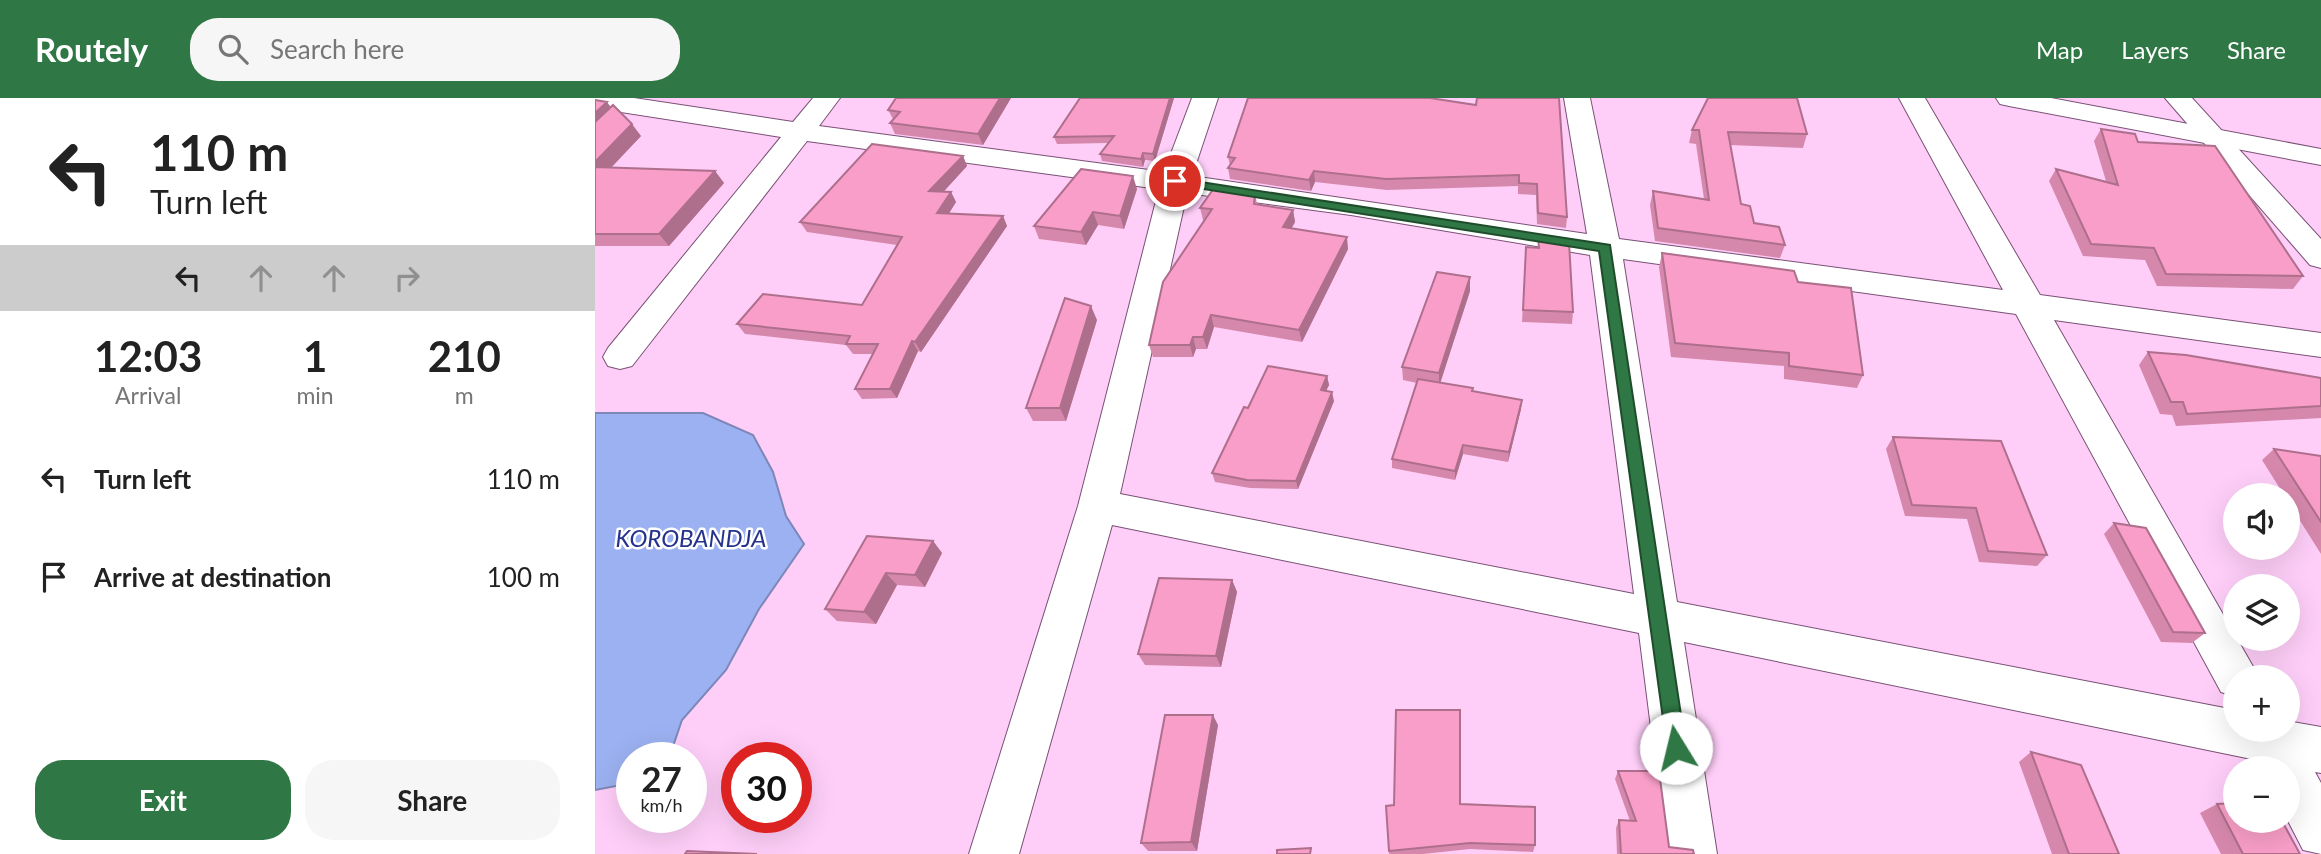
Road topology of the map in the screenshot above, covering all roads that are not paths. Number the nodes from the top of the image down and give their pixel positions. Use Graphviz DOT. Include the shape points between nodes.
graph roads {
  1 [pos="827,98"];
  2 [pos="1205,98"];
  3 [pos="1577,98"];
  4 [pos="1912,98"];
  5 [pos="2009,98"];
  6 [pos="2178,98"];
  7 [pos="595,100"];
  8 [pos="802,132"];
  9 [pos="2211,137"];
  10 [pos="2321,157"];
  11 [pos="1175,181"];
  12 [pos="1605,247"];
  13 [pos="2321,258"];
  14 [pos="2027,303"];
  15 [pos="2321,345"];
  16 [pos="620,357"];
  17 [pos="1098,506"];
  18 [pos="1657,617"];
  19 [pos="2230,665"];
  20 [pos="2321,750"];
  21 [pos="2278,752"];
  22 [pos="2321,832"];
  23 [pos="994,854"];
  24 [pos="1692,854"];
  1 -- 8 [label="street"];
  2 -- 11 [label="street"];
  3 -- 12 [label="street"];
  4 -- 14 [label="street"];
  5 -- 9 [label="street"];
  6 -- 9 [label="street"];
  7 -- 8 [label="street"];
  8 -- 11 [label="street"];
  8 -- 16 [label="street"];
  9 -- 10 [label="street"];
  9 -- 13 [label="street"];
  11 -- 12 [label="street"];
  11 -- 17 [label="street"];
  12 -- 14 [label="street"];
  12 -- 18 [label="street"];
  14 -- 15 [label="street"];
  14 -- 19 [label="street"];
  17 -- 18 [label="street"];
  17 -- 23 [label="street"];
  18 -- 21 [label="street"];
  18 -- 24 [label="street"];
  20 -- 21 [label="street"];
  21 -- 22 [label="street"];
}
